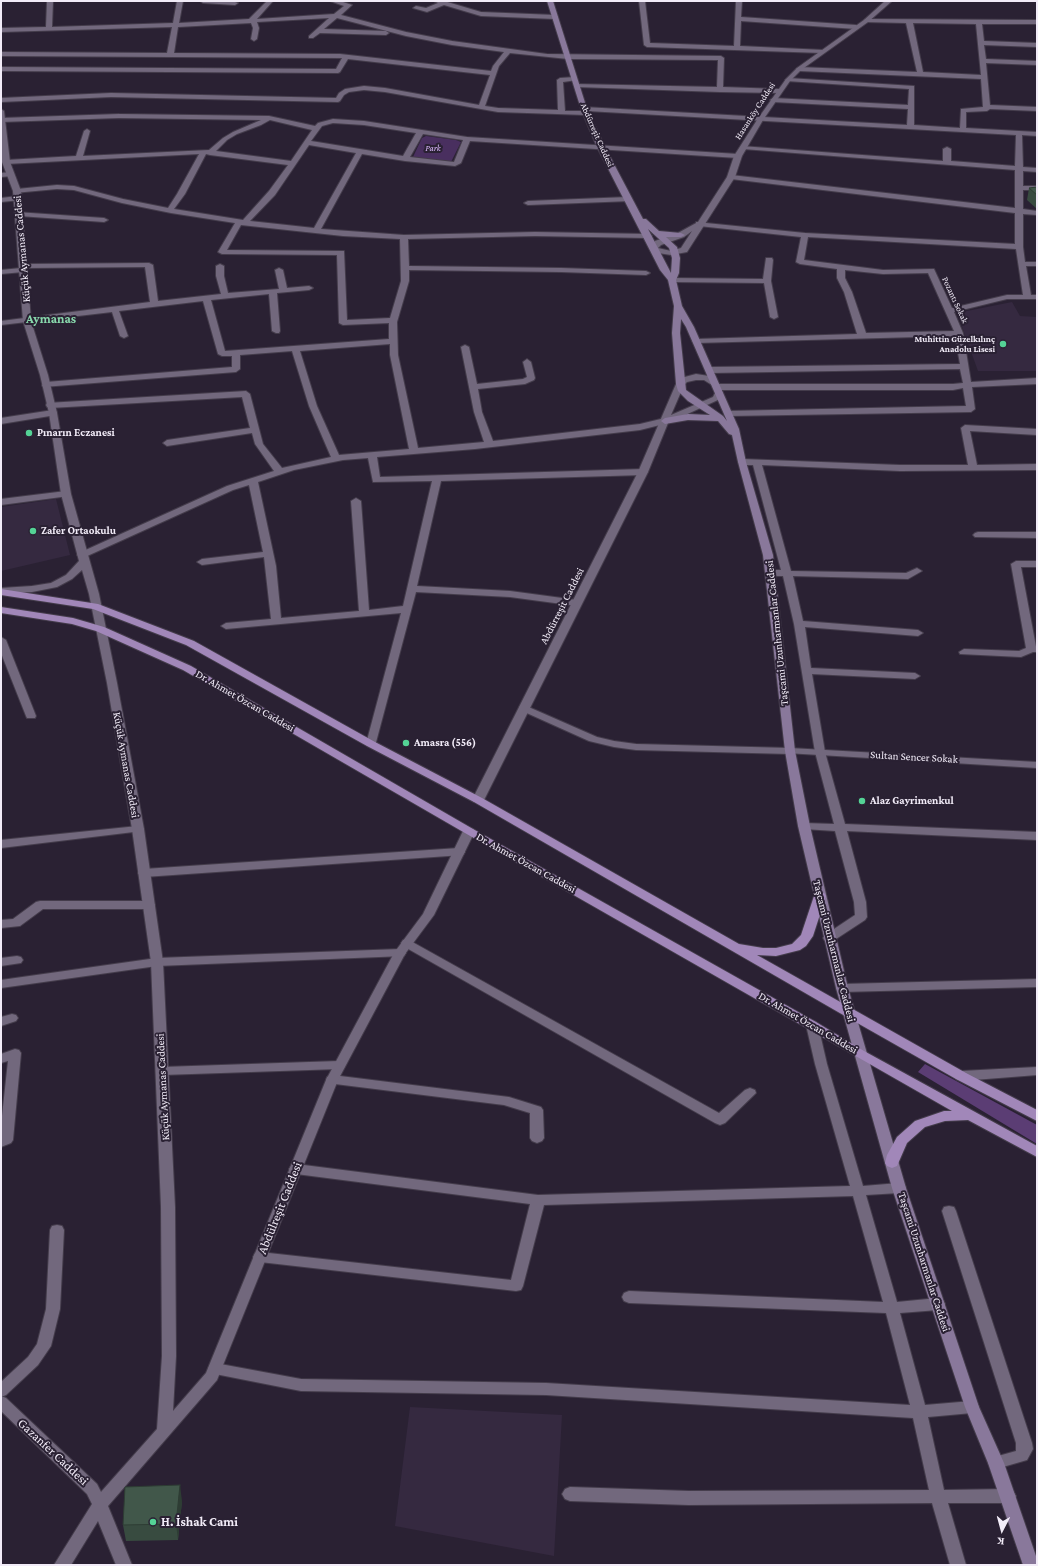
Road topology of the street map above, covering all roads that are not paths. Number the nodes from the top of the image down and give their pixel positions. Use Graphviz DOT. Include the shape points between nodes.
graph roads {
  1 [pos="50,1"];
  2 [pos="180,1"];
  3 [pos="203,1"];
  4 [pos="270,1"];
  5 [pos="333,1"];
  6 [pos="550,1"];
  7 [pos="642,1"];
  8 [pos="739,1"];
  9 [pos="889,1"];
  10 [pos="235,2"];
  11 [pos="440,2"];
  12 [pos="416,8"];
  13 [pos="337,16"];
  14 [pos="555,17"];
  15 [pos="738,19"];
  16 [pos="252,21"];
  17 [pos="866,21"];
  18 [pos="909,22"];
  19 [pos="979,22"];
  20 [pos="1037,22"];
  21 [pos="176,25"];
  22 [pos="856,27"];
  23 [pos="49,28"];
  24 [pos="1,30"];
  25 [pos="318,31"];
  26 [pos="406,34"];
  27 [pos="312,37"];
  28 [pos="254,39"];
  29 [pos="981,43"];
  30 [pos="1037,45"];
  31 [pos="738,48"];
  32 [pos="508,51"];
  33 [pos="822,51"];
  34 [pos="1,54"];
  35 [pos="170,55"];
  36 [pos="182,55"];
  37 [pos="568,57"];
  38 [pos="345,58"];
  39 [pos="983,61"];
  40 [pos="1037,63"];
  41 [pos="1,69"];
  42 [pos="177,69"];
  43 [pos="799,69"];
  44 [pos="493,73"];
  45 [pos="920,73"];
  46 [pos="984,77"];
  47 [pos="788,80"];
  48 [pos="576,82"];
  49 [pos="720,90"];
  50 [pos="779,91"];
  51 [pos="1,100"];
  52 [pos="773,100"];
  53 [pos="482,106"];
  54 [pos="911,107"];
  55 [pos="987,107"];
  56 [pos="1037,109"];
  57 [pos="1,111"];
  58 [pos="585,111"];
  59 [pos="562,113"];
  60 [pos="269,118"];
  61 [pos="1,120"];
  62 [pos="760,120"];
  63 [pos="910,128"];
  64 [pos="317,129"];
  65 [pos="963,130"];
  66 [pos="87,131"];
  67 [pos="421,131"];
  68 [pos="1019,134"];
  69 [pos="1037,134"];
  70 [pos="467,139"];
  71 [pos="308,143"];
  72 [pos="601,147"];
  73 [pos="743,147"];
  74 [pos="947,149"];
  75 [pos="360,152"];
  76 [pos="207,153"];
  77 [pos="738,156"];
  78 [pos="79,158"];
  79 [pos="405,159"];
  80 [pos="6,162"];
  81 [pos="293,163"];
  82 [pos="947,163"];
  83 [pos="1019,169"];
  84 [pos="1037,170"];
  85 [pos="6,174"];
  86 [pos="731,177"];
  87 [pos="1019,188"];
  88 [pos="1037,188"];
  89 [pos="18,195"];
  90 [pos="628,199"];
  91 [pos="1,200"];
  92 [pos="528,203"];
  93 [pos="170,210"];
  94 [pos="1019,211"];
  95 [pos="1037,213"];
  96 [pos="19,214"];
  97 [pos="639,218"];
  98 [pos="104,220"];
  99 [pos="241,222"];
  100 [pos="699,224"];
  101 [pos="316,231"];
  102 [pos="655,232"];
  103 [pos="681,235"];
  104 [pos="805,235"];
  105 [pos="648,236"];
  106 [pos="404,237"];
  107 [pos="666,240"];
  108 [pos="1019,247"];
  109 [pos="654,249"];
  110 [pos="684,250"];
  111 [pos="676,253"];
  112 [pos="769,260"];
  113 [pos="676,264"];
  114 [pos="1021,264"];
  115 [pos="1037,264"];
  116 [pos="220,266"];
  117 [pos="841,267"];
  118 [pos="23,268"];
  119 [pos="405,268"];
  120 [pos="279,270"];
  121 [pos="1,272"];
  122 [pos="646,273"];
  123 [pos="672,280"];
  124 [pos="766,281"];
  125 [pos="309,288"];
  126 [pos="283,290"];
  127 [pos="273,291"];
  128 [pos="225,296"];
  129 [pos="1027,297"];
  130 [pos="206,298"];
  131 [pos="1037,298"];
  132 [pos="154,304"];
  133 [pos="678,306"];
  134 [pos="115,310"];
  135 [pos="949,311"];
  136 [pos="774,317"];
  137 [pos="394,320"];
  138 [pos="27,321"];
  139 [pos="1,323"];
  140 [pos="276,330"];
  141 [pos="959,332"];
  142 [pos="862,335"];
  143 [pos="124,336"];
  144 [pos="394,341"];
  145 [pos="696,341"];
  146 [pos="465,347"];
  147 [pos="295,348"];
  148 [pos="236,353"];
  149 [pos="527,362"];
  150 [pos="965,366"];
  151 [pos="709,370"];
  152 [pos="1037,382"];
  153 [pos="680,384"];
  154 [pos="46,385"];
  155 [pos="968,385"];
  156 [pos="473,387"];
  157 [pos="717,388"];
  158 [pos="701,405"];
  159 [pos="52,410"];
  160 [pos="728,413"];
  161 [pos="720,418"];
  162 [pos="1,421"];
  163 [pos="665,421"];
  164 [pos="255,430"];
  165 [pos="1037,432"];
  166 [pos="736,436"];
  167 [pos="167,443"];
  168 [pos="489,444"];
  169 [pos="414,451"];
  170 [pos="372,455"];
  171 [pos="336,459"];
  172 [pos="742,462"];
  173 [pos="757,463"];
  174 [pos="973,467"];
  175 [pos="1037,467"];
  176 [pos="280,472"];
  177 [pos="642,472"];
  178 [pos="437,478"];
  179 [pos="253,481"];
  180 [pos="66,494"];
  181 [pos="356,500"];
  182 [pos="1,502"];
  183 [pos="978,535"];
  184 [pos="1037,535"];
  185 [pos="269,554"];
  186 [pos="83,558"];
  187 [pos="202,562"];
  188 [pos="1037,564"];
  189 [pos="917,571"];
  190 [pos="771,573"];
  191 [pos="787,573"];
  192 [pos="412,589"];
  193 [pos="1,592"];
  194 [pos="577,603"];
  195 [pos="95,606"];
  196 [pos="407,609"];
  197 [pos="1,610"];
  198 [pos="364,613"];
  199 [pos="276,622"];
  200 [pos="798,624"];
  201 [pos="226,626"];
  202 [pos="100,629"];
  203 [pos="918,632"];
  204 [pos="1,640"];
  205 [pos="1034,649"];
  206 [pos="964,652"];
  207 [pos="807,671"];
  208 [pos="915,676"];
  209 [pos="524,708"];
  210 [pos="31,716"];
  211 [pos="371,744"];
  212 [pos="790,751"];
  213 [pos="820,752"];
  214 [pos="1037,765"];
  215 [pos="478,800"];
  216 [pos="804,826"];
  217 [pos="838,827"];
  218 [pos="138,829"];
  219 [pos="469,830"];
  220 [pos="1037,836"];
  221 [pos="1,844"];
  222 [pos="458,852"];
  223 [pos="144,874"];
  224 [pos="820,896"];
  225 [pos="149,905"];
  226 [pos="1,924"];
  227 [pos="829,938"];
  228 [pos="730,945"];
  229 [pos="403,948"];
  230 [pos="17,960"];
  231 [pos="1,962"];
  232 [pos="157,962"];
  233 [pos="1037,983"];
  234 [pos="1,984"];
  235 [pos="842,988"];
  236 [pos="849,1013"];
  237 [pos="812,1025"];
  238 [pos="860,1054"];
  239 [pos="1,1059"];
  240 [pos="339,1065"];
  241 [pos="162,1071"];
  242 [pos="1037,1071"];
  243 [pos="961,1076"];
  244 [pos="332,1080"];
  245 [pos="750,1093"];
  246 [pos="972,1116"];
  247 [pos="1037,1116"];
  248 [pos="537,1138"];
  249 [pos="1,1142"];
  250 [pos="1037,1152"];
  251 [pos="892,1163"];
  252 [pos="296,1168"];
  253 [pos="899,1188"];
  254 [pos="859,1191"];
  255 [pos="538,1200"];
  256 [pos="950,1211"];
  257 [pos="57,1230"];
  258 [pos="260,1257"];
  259 [pos="629,1297"];
  260 [pos="938,1304"];
  261 [pos="892,1308"];
  262 [pos="215,1369"];
  263 [pos="1,1391"];
  264 [pos="1,1402"];
  265 [pos="972,1407"];
  266 [pos="919,1412"];
  267 [pos="164,1431"];
  268 [pos="996,1463"];
  269 [pos="570,1494"];
  270 [pos="1008,1496"];
  271 [pos="938,1497"];
  272 [pos="100,1505"];
  273 [pos="62,1565"];
  274 [pos="124,1565"];
  275 [pos="958,1565"];
  276 [pos="1031,1565"];
  1 -- 23 [label="street"];
  2 -- 21 [label="street"];
  3 -- 10 [label="street"];
  4 -- 16 [label="street"];
  5 -- 13 [label="street" via="348,5"];
  6 -- 14 [label="main road, Abdürreşit Caddesi"];
  7 -- 31 [label="street" via="647,45"];
  8 -- 15 [label="street"];
  9 -- 17 [label="street, Hasanköy Caddesi"];
  11 -- 12 [label="street" via="427,10"];
  11 -- 14 [label="street" via="481,14"];
  13 -- 16 [label="street"];
  13 -- 25 [label="street"];
  13 -- 26 [label="street"];
  14 -- 37 [label="main road, Abdürreşit Caddesi"];
  15 -- 22 [label="street"];
  15 -- 31 [label="street"];
  16 -- 21 [label="street"];
  16 -- 28 [label="street" via="256,28"];
  17 -- 18 [label="street"];
  17 -- 22 [label="street, Hasanköy Caddesi"];
  18 -- 19 [label="street"];
  18 -- 45 [label="street"];
  19 -- 20 [label="street"];
  19 -- 29 [label="street"];
  21 -- 23 [label="street"];
  21 -- 35 [label="street"];
  22 -- 33 [label="street, Hasanköy Caddesi"];
  23 -- 24 [label="street"];
  25 -- 26 [label="street"];
  25 -- 27 [label="street"];
  26 -- 32 [label="street"];
  29 -- 30 [label="street"];
  29 -- 39 [label="street"];
  31 -- 33 [label="street"];
  32 -- 37 [label="street"];
  32 -- 44 [label="street"];
  33 -- 43 [label="street, Hasanköy Caddesi"];
  34 -- 35 [label="street"];
  35 -- 36 [label="street"];
  36 -- 38 [label="street"];
  36 -- 42 [label="street"];
  37 -- 48 [label="main road, Abdürreşit Caddesi"];
  37 -- 49 [label="street" via="721,58"];
  38 -- 42 [label="street" via="338,71"];
  38 -- 44 [label="street"];
  39 -- 40 [label="street"];
  39 -- 46 [label="street"];
  41 -- 42 [label="street"];
  43 -- 45 [label="street"];
  43 -- 47 [label="street, Hasanköy Caddesi"];
  44 -- 53 [label="street"];
  45 -- 46 [label="street"];
  46 -- 55 [label="street"];
  47 -- 50 [label="street, Hasanköy Caddesi"];
  47 -- 54 [label="street" via="912,87"];
  48 -- 49 [label="street"];
  48 -- 58 [label="main road, Abdürreşit Caddesi"];
  48 -- 59 [label="street" via="560,80"];
  49 -- 50 [label="street"];
  50 -- 52 [label="street, Hasanköy Caddesi"];
  51 -- 53 [label="street" via="111,95 338,100 347,90 364,88"];
  52 -- 54 [label="street"];
  52 -- 62 [label="street, Hasanköy Caddesi"];
  53 -- 59 [label="street" via="498,110"];
  54 -- 63 [label="street"];
  55 -- 56 [label="street"];
  55 -- 65 [label="street" via="963,110"];
  57 -- 61 [label="street, Küçük Aymanas Caddesi"];
  58 -- 59 [label="street"];
  58 -- 62 [label="street"];
  58 -- 72 [label="main road, Abdürreşit Caddesi"];
  60 -- 61 [label="street" via="119,116"];
  60 -- 64 [label="street"];
  60 -- 76 [label="street" via="225,139"];
  61 -- 80 [label="street, Küçük Aymanas Caddesi"];
  62 -- 63 [label="street"];
  62 -- 73 [label="street, Hasanköy Caddesi"];
  63 -- 65 [label="street"];
  64 -- 67 [label="street" via="320,124 333,121 364,122"];
  64 -- 71 [label="street"];
  65 -- 68 [label="street"];
  66 -- 78 [label="street"];
  67 -- 70 [label="street"];
  67 -- 79 [label="street"];
  68 -- 69 [label="street"];
  68 -- 83 [label="street"];
  70 -- 72 [label="street"];
  70 -- 79 [label="street" via="457,163 454,164"];
  71 -- 75 [label="street"];
  71 -- 81 [label="street"];
  72 -- 77 [label="street"];
  72 -- 90 [label="main road, Abdürreşit Caddesi"];
  73 -- 77 [label="street, Hasanköy Caddesi"];
  73 -- 82 [label="street"];
  74 -- 82 [label="street"];
  75 -- 79 [label="street"];
  75 -- 101 [label="street"];
  76 -- 78 [label="street"];
  76 -- 81 [label="street"];
  76 -- 93 [label="street"];
  77 -- 86 [label="street, Hasanköy Caddesi"];
  78 -- 80 [label="street"];
  80 -- 85 [label="street, Küçük Aymanas Caddesi"];
  81 -- 99 [label="street" via="272,193"];
  82 -- 83 [label="street"];
  83 -- 84 [label="street"];
  83 -- 87 [label="street"];
  85 -- 89 [label="street, Küçük Aymanas Caddesi"];
  86 -- 94 [label="street"];
  86 -- 100 [label="street, Hasanköy Caddesi"];
  87 -- 88 [label="street"];
  87 -- 94 [label="street"];
  89 -- 91 [label="street"];
  89 -- 93 [label="street" via="57,187 74,188"];
  89 -- 96 [label="street, Küçük Aymanas Caddesi"];
  90 -- 92 [label="street"];
  90 -- 97 [label="main road, Abdürreşit Caddesi"];
  93 -- 99 [label="street"];
  94 -- 95 [label="street"];
  94 -- 108 [label="street"];
  96 -- 98 [label="street"];
  96 -- 118 [label="street, Küçük Aymanas Caddesi"];
  97 -- 102 [label="main road, Abdürreşit Caddesi"];
  97 -- 105 [label="main road, Abdürreşit Caddesi"];
  99 -- 101 [label="street"];
  99 -- 137 [label="street" via="222,252 341,253 343,323"];
  100 -- 103 [label="street, Hasanköy Caddesi"];
  100 -- 104 [label="street"];
  100 -- 110 [label="street, Hasanköy Caddesi"];
  101 -- 106 [label="street"];
  102 -- 103 [label="main road"];
  102 -- 107 [label="main road, Abdürreşit Caddesi"];
  103 -- 107 [label="street, Hasanköy Caddesi"];
  104 -- 108 [label="street"];
  104 -- 117 [label="street" via="800,262"];
  105 -- 106 [label="street" via="535,234"];
  105 -- 109 [label="main road, Abdürreşit Caddesi"];
  106 -- 119 [label="street"];
  107 -- 109 [label="street, Hasanköy Caddesi" via="658,243"];
  107 -- 111 [label="main road, Abdürreşit Caddesi"];
  108 -- 114 [label="street"];
  109 -- 111 [label="street"];
  109 -- 123 [label="main road, Abdürreşit Caddesi"];
  110 -- 111 [label="street"];
  110 -- 113 [label="main road"];
  111 -- 113 [label="main road, Abdürreşit Caddesi"];
  112 -- 124 [label="street"];
  113 -- 123 [label="main road, Abdürreşit Caddesi"];
  114 -- 115 [label="street"];
  114 -- 129 [label="street"];
  116 -- 128 [label="street"];
  117 -- 135 [label="street, Pozantı Sokak" via="883,272 931,271"];
  117 -- 142 [label="street" via="841,278"];
  118 -- 121 [label="street"];
  118 -- 132 [label="street" via="149,265"];
  118 -- 138 [label="street, Küçük Aymanas Caddesi"];
  119 -- 122 [label="street"];
  119 -- 137 [label="street" via="405,281"];
  120 -- 126 [label="street"];
  123 -- 124 [label="street"];
  123 -- 133 [label="main road, Abdürreşit Caddesi"];
  124 -- 136 [label="street"];
  125 -- 126 [label="street"];
  126 -- 127 [label="street"];
  127 -- 128 [label="street"];
  127 -- 140 [label="street"];
  128 -- 130 [label="street"];
  129 -- 131 [label="street"];
  129 -- 135 [label="street" via="1007,297"];
  130 -- 132 [label="street"];
  130 -- 148 [label="street" via="222,354"];
  132 -- 134 [label="street"];
  133 -- 145 [label="main road, Abdürreşit Caddesi"];
  133 -- 153 [label="main road, Abdürreşit Caddesi" via="676,333"];
  134 -- 138 [label="street"];
  134 -- 143 [label="street"];
  135 -- 141 [label="street, Pozantı Sokak"];
  137 -- 144 [label="street"];
  138 -- 139 [label="street"];
  138 -- 154 [label="street, Küçük Aymanas Caddesi"];
  141 -- 142 [label="street"];
  141 -- 150 [label="street, Pozantı Sokak"];
  142 -- 145 [label="street"];
  144 -- 147 [label="street"];
  144 -- 169 [label="street" via="394,355"];
  145 -- 151 [label="main road, Abdürreşit Caddesi"];
  146 -- 156 [label="street"];
  147 -- 148 [label="street"];
  147 -- 171 [label="street" via="313,406"];
  148 -- 154 [label="street" via="236,369"];
  149 -- 156 [label="street" via="531,378 525,381"];
  150 -- 151 [label="street"];
  150 -- 155 [label="street, Pozantı Sokak"];
  151 -- 157 [label="main road, Abdürreşit Caddesi"];
  152 -- 155 [label="street"];
  153 -- 157 [label="street" via="684,380 696,377 706,378"];
  153 -- 158 [label="main road, Taşcami Uzunharmanlar Caddesi" via="684,393"];
  153 -- 163 [label="street, Abdürreşit Caddesi"];
  154 -- 159 [label="street, Küçük Aymanas Caddesi"];
  155 -- 157 [label="street" via="953,388"];
  155 -- 160 [label="street, Pozantı Sokak" via="971,409"];
  156 -- 168 [label="street"];
  157 -- 158 [label="street" via="716,398"];
  157 -- 160 [label="main road, Taşcami Uzunharmanlar Caddesi"];
  158 -- 161 [label="main road, Taşcami Uzunharmanlar Caddesi"];
  158 -- 163 [label="street"];
  159 -- 162 [label="street"];
  159 -- 164 [label="street" via="246,394"];
  159 -- 180 [label="street, Küçük Aymanas Caddesi"];
  160 -- 166 [label="main road, Taşcami Uzunharmanlar Caddesi"];
  161 -- 163 [label="main road" via="688,417"];
  161 -- 166 [label="main road, Taşcami Uzunharmanlar Caddesi"];
  163 -- 168 [label="street" via="640,427"];
  163 -- 177 [label="street, Abdürreşit Caddesi"];
  164 -- 167 [label="street"];
  164 -- 176 [label="street" via="259,444"];
  165 -- 174 [label="street" via="965,428"];
  166 -- 172 [label="main road, Taşcami Uzunharmanlar Caddesi"];
  168 -- 169 [label="street"];
  169 -- 170 [label="street"];
  170 -- 171 [label="street"];
  170 -- 178 [label="street" via="376,480"];
  171 -- 176 [label="street"];
  172 -- 173 [label="street"];
  172 -- 190 [label="main road, Taşcami Uzunharmanlar Caddesi"];
  173 -- 174 [label="street" via="900,468"];
  173 -- 191 [label="street"];
  174 -- 175 [label="street"];
  176 -- 179 [label="street"];
  177 -- 178 [label="street"];
  177 -- 194 [label="street, Abdürreşit Caddesi"];
  178 -- 192 [label="street"];
  179 -- 185 [label="street"];
  179 -- 186 [label="street" via="230,488"];
  180 -- 182 [label="street"];
  180 -- 186 [label="street, Küçük Aymanas Caddesi"];
  181 -- 198 [label="street"];
  183 -- 184 [label="street"];
  185 -- 187 [label="street"];
  185 -- 199 [label="street"];
  186 -- 193 [label="street" via="69,578 54,585"];
  186 -- 195 [label="street, Küçük Aymanas Caddesi"];
  188 -- 205 [label="street" via="1016,564"];
  189 -- 191 [label="street" via="908,576"];
  190 -- 191 [label="street"];
  190 -- 212 [label="main road, Taşcami Uzunharmanlar Caddesi"];
  191 -- 200 [label="street"];
  192 -- 194 [label="street" via="510,594"];
  192 -- 196 [label="street"];
  193 -- 195 [label="main road, Dr. Ahmet Özcan Caddesi"];
  194 -- 209 [label="street, Abdürreşit Caddesi"];
  195 -- 202 [label="street, Küçük Aymanas Caddesi"];
  195 -- 211 [label="main road, Dr. Ahmet Özcan Caddesi" via="190,643"];
  196 -- 198 [label="street"];
  196 -- 211 [label="street"];
  197 -- 202 [label="main road, Dr. Ahmet Özcan Caddesi" via="73,621"];
  198 -- 199 [label="street"];
  199 -- 201 [label="street"];
  200 -- 203 [label="street"];
  200 -- 207 [label="street"];
  202 -- 218 [label="street, Küçük Aymanas Caddesi"];
  202 -- 219 [label="main road, Dr. Ahmet Özcan Caddesi" via="187,668"];
  204 -- 210 [label="street"];
  205 -- 206 [label="street" via="1021,654"];
  207 -- 208 [label="street"];
  207 -- 213 [label="street"];
  209 -- 212 [label="street, Sultan Sencer Sokak" via="593,739 614,744 636,747"];
  209 -- 215 [label="street, Abdürreşit Caddesi"];
  211 -- 215 [label="main road, Dr. Ahmet Özcan Caddesi"];
  212 -- 213 [label="street, Sultan Sencer Sokak"];
  212 -- 216 [label="main road, Taşcami Uzunharmanlar Caddesi"];
  213 -- 214 [label="street, Sultan Sencer Sokak"];
  213 -- 217 [label="street"];
  215 -- 228 [label="main road, Dr. Ahmet Özcan Caddesi"];
  216 -- 217 [label="street"];
  216 -- 224 [label="main road, Taşcami Uzunharmanlar Caddesi"];
  217 -- 220 [label="street"];
  217 -- 227 [label="street" via="860,902 861,917"];
  218 -- 221 [label="street"];
  218 -- 223 [label="street, Küçük Aymanas Caddesi"];
  219 -- 222 [label="street, Abdülreşit Caddesi"];
  219 -- 237 [label="main road, Dr. Ahmet Özcan Caddesi"];
  222 -- 223 [label="street"];
  222 -- 229 [label="street, Abdülreşit Caddesi" via="428,915"];
  223 -- 225 [label="street, Küçük Aymanas Caddesi"];
  224 -- 227 [label="main road, Taşcami Uzunharmanlar Caddesi"];
  224 -- 228 [label="main road" via="807,936 796,947 763,952"];
  225 -- 226 [label="street" via="40,905 16,923"];
  225 -- 232 [label="street, Küçük Aymanas Caddesi"];
  227 -- 235 [label="main road, Taşcami Uzunharmanlar Caddesi"];
  228 -- 236 [label="main road, Dr. Ahmet Özcan Caddesi"];
  229 -- 232 [label="street"];
  229 -- 240 [label="street, Abdülreşit Caddesi"];
  229 -- 245 [label="street" via="720,1120"];
  230 -- 231 [label="street"];
  232 -- 234 [label="street"];
  232 -- 241 [label="street, Küçük Aymanas Caddesi"];
  233 -- 235 [label="street"];
  235 -- 236 [label="main road, Taşcami Uzunharmanlar Caddesi"];
  236 -- 238 [label="main road, Taşcami Uzunharmanlar Caddesi"];
  236 -- 243 [label="main road, Dr. Ahmet Özcan Caddesi"];
  237 -- 238 [label="main road, Dr. Ahmet Özcan Caddesi"];
  237 -- 254 [label="street"];
  238 -- 246 [label="main road, Dr. Ahmet Özcan Caddesi"];
  238 -- 251 [label="main road, Taşcami Uzunharmanlar Caddesi"];
  239 -- 249 [label="street" via="15,1053 6,1140"];
  240 -- 241 [label="street"];
  240 -- 244 [label="street, Abdülreşit Caddesi"];
  241 -- 267 [label="street, Küçük Aymanas Caddesi" via="168,1215 169,1356"];
  242 -- 243 [label="street"];
  243 -- 247 [label="main road, Dr. Ahmet Özcan Caddesi"];
  244 -- 248 [label="street" via="504,1100 536,1110"];
  244 -- 252 [label="street, Abdülreşit Caddesi"];
  246 -- 250 [label="main road, Dr. Ahmet Özcan Caddesi"];
  246 -- 251 [label="main road" via="944,1116 920,1124 902,1140"];
  251 -- 253 [label="main road, Taşcami Uzunharmanlar Caddesi"];
  252 -- 255 [label="street"];
  252 -- 258 [label="street, Abdülreşit Caddesi"];
  253 -- 254 [label="street"];
  253 -- 260 [label="main road, Taşcami Uzunharmanlar Caddesi"];
  254 -- 255 [label="street"];
  254 -- 261 [label="street"];
  255 -- 258 [label="street" via="516,1286"];
  256 -- 268 [label="street" via="1024,1443 1022,1456"];
  257 -- 263 [label="street" via="53,1309 44,1346 33,1361"];
  258 -- 262 [label="street, Abdülreşit Caddesi"];
  259 -- 261 [label="street" via="838,1308"];
  260 -- 261 [label="street"];
  260 -- 265 [label="main road, Taşcami Uzunharmanlar Caddesi"];
  261 -- 266 [label="street"];
  262 -- 266 [label="street" via="301,1385 546,1389"];
  262 -- 267 [label="street, Abdülreşit Caddesi" via="212,1376"];
  264 -- 272 [label="street, Gazanfer Caddesi" via="92,1489"];
  265 -- 266 [label="street"];
  265 -- 268 [label="main road, Taşcami Uzunharmanlar Caddesi"];
  266 -- 271 [label="street"];
  267 -- 272 [label="street, Abdülreşit Caddesi"];
  268 -- 270 [label="main road, Taşcami Uzunharmanlar Caddesi"];
  269 -- 271 [label="street" via="688,1498"];
  270 -- 271 [label="street"];
  270 -- 276 [label="main road, Taşcami Uzunharmanlar Caddesi"];
  271 -- 275 [label="street"];
  272 -- 273 [label="street, Abdülreşit Caddesi"];
  272 -- 274 [label="street, Gazanfer Caddesi"];
}
